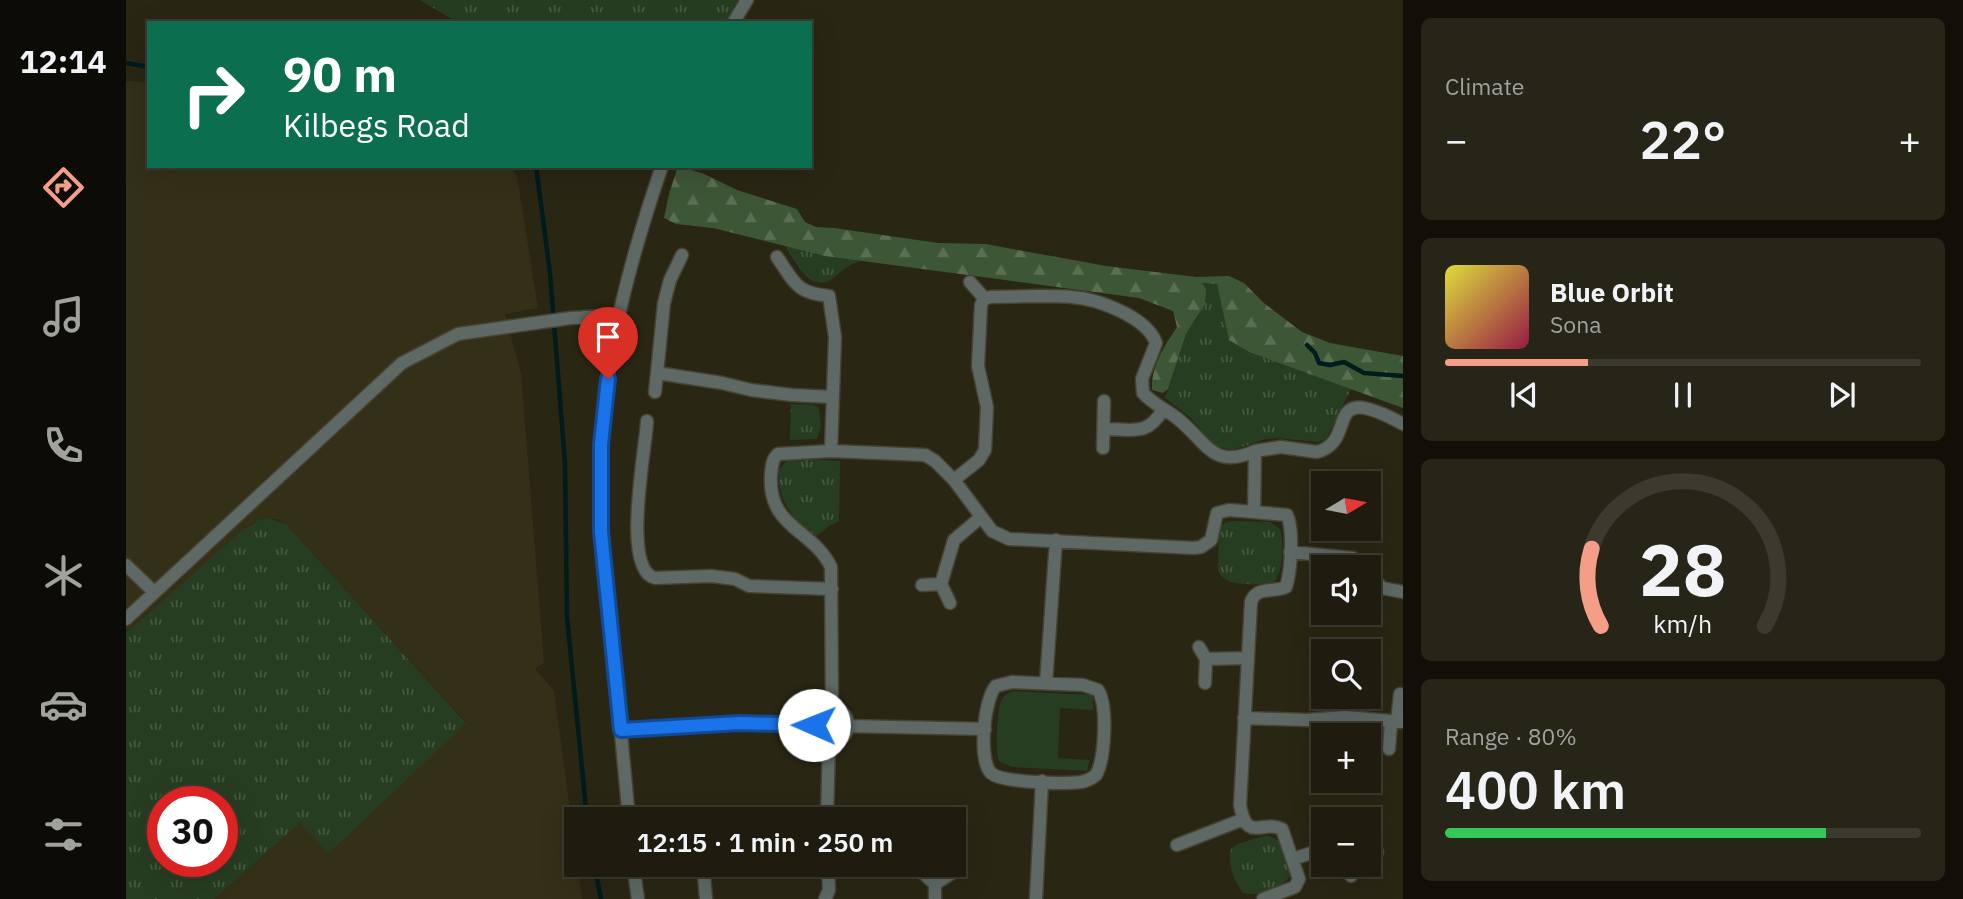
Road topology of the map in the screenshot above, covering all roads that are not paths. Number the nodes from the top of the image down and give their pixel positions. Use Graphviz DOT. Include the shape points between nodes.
graph roads {
  1 [pos="747,0"];
  2 [pos="734,21"];
  3 [pos="661,168"];
  4 [pos="682,255"];
  5 [pos="777,257"];
  6 [pos="970,282"];
  7 [pos="839,286"];
  8 [pos="829,296"];
  9 [pos="985,299"];
  10 [pos="618,315"];
  11 [pos="578,318"];
  12 [pos="611,358"];
  13 [pos="657,373"];
  14 [pos="655,392"];
  15 [pos="832,397"];
  16 [pos="1104,401"];
  17 [pos="1163,410"];
  18 [pos="647,421"];
  19 [pos="1403,424"];
  20 [pos="1104,429"];
  21 [pos="1102,448"];
  22 [pos="831,451"];
  23 [pos="1255,451"];
  24 [pos="954,480"];
  25 [pos="1254,512"];
  26 [pos="981,517"];
  27 [pos="1056,540"];
  28 [pos="1290,552"];
  29 [pos="1322,555"];
  30 [pos="126,565"];
  31 [pos="941,584"];
  32 [pos="922,585"];
  33 [pos="1381,587"];
  34 [pos="832,589"];
  35 [pos="154,592"];
  36 [pos="1403,592"];
  37 [pos="950,603"];
  38 [pos="126,619"];
  39 [pos="1199,647"];
  40 [pos="1248,658"];
  41 [pos="1206,659"];
  42 [pos="1046,683"];
  43 [pos="1205,683"];
  44 [pos="1400,694"];
  45 [pos="832,708"];
  46 [pos="1244,718"];
  47 [pos="1397,722"];
  48 [pos="814,725"];
  49 [pos="847,726"];
  50 [pos="985,729"];
  51 [pos="621,730"];
  52 [pos="829,741"];
  53 [pos="1390,749"];
  54 [pos="1042,781"];
  55 [pos="628,807"];
  56 [pos="827,807"];
  57 [pos="1244,820"];
  58 [pos="1177,845"];
  59 [pos="1311,853"];
  60 [pos="1293,859"];
  61 [pos="635,877"];
  62 [pos="704,877"];
  63 [pos="828,877"];
  64 [pos="927,877"];
  65 [pos="946,877"];
  66 [pos="935,884"];
  67 [pos="638,899"];
  68 [pos="706,899"];
  69 [pos="825,899"];
  70 [pos="935,899"];
  71 [pos="1037,899"];
  72 [pos="1263,899"];
  1 -- 2 [label="street"];
  3 -- 10 [label="street"];
  4 -- 13 [label="street" via="664,303"];
  5 -- 8 [label="street" via="808,294"];
  6 -- 9 [label="street"];
  7 -- 8 [label="street"];
  8 -- 15 [label="street" via="835,337"];
  9 -- 17 [label="street" via="1073,297 1132,317 1156,342 1141,387"];
  9 -- 24 [label="street" via="978,366 987,407 985,450"];
  10 -- 11 [label="street"];
  10 -- 12 [label="street"];
  11 -- 12 [label="street" via="601,338"];
  11 -- 35 [label="street" via="458,334 402,363"];
  12 -- 51 [label="street" via="601,444 601,532"];
  13 -- 14 [label="street"];
  13 -- 15 [label="street" via="792,396"];
  15 -- 22 [label="street"];
  16 -- 20 [label="street"];
  17 -- 20 [label="street" via="1147,429"];
  17 -- 23 [label="street" via="1219,456 1233,458"];
  18 -- 34 [label="street" via="638,482 638,522 643,569 648,576 719,576 749,586"];
  19 -- 23 [label="street" via="1361,407 1347,414 1332,445 1321,452 1271,447"];
  20 -- 21 [label="street"];
  22 -- 24 [label="street" via="925,455"];
  22 -- 34 [label="street" via="778,454 771,484 772,500 783,517 828,562"];
  23 -- 25 [label="street"];
  24 -- 26 [label="street"];
  25 -- 27 [label="street" via="1217,513 1211,540 1201,547"];
  25 -- 28 [label="street" via="1287,515"];
  26 -- 27 [label="street" via="992,531 1009,539"];
  26 -- 31 [label="street" via="954,540"];
  27 -- 42 [label="street"];
  28 -- 29 [label="street"];
  28 -- 40 [label="street" via="1286,587 1258,592 1252,599"];
  30 -- 35 [label="street"];
  31 -- 32 [label="street"];
  31 -- 37 [label="street"];
  33 -- 36 [label="street"];
  34 -- 45 [label="street"];
  35 -- 38 [label="street"];
  39 -- 41 [label="street"];
  40 -- 41 [label="street"];
  40 -- 46 [label="street"];
  41 -- 43 [label="street"];
  42 -- 50 [label="street" via="996,686 988,699"];
  42 -- 54 [label="street" via="1088,685 1098,690 1103,703 1102,754 1092,778"];
  44 -- 47 [label="street"];
  45 -- 48 [label="street" via="817,715"];
  45 -- 49 [label="street" via="845,716"];
  46 -- 47 [label="street" via="1345,716"];
  46 -- 57 [label="street" via="1240,805"];
  47 -- 53 [label="street"];
  48 -- 51 [label="street" via="740,723"];
  48 -- 52 [label="street" via="820,738"];
  49 -- 50 [label="street"];
  49 -- 52 [label="street" via="843,736"];
  50 -- 54 [label="street" via="985,758 992,774"];
  51 -- 55 [label="street"];
  52 -- 56 [label="street"];
  54 -- 71 [label="street"];
  57 -- 58 [label="street"];
  57 -- 60 [label="street" via="1254,829 1282,829"];
  59 -- 60 [label="street"];
  60 -- 72 [label="street" via="1298,884"];
  61 -- 67 [label="street"];
  62 -- 68 [label="street"];
  63 -- 69 [label="street"];
  64 -- 66 [label="street"];
  65 -- 66 [label="street"];
  66 -- 70 [label="street"];
}
